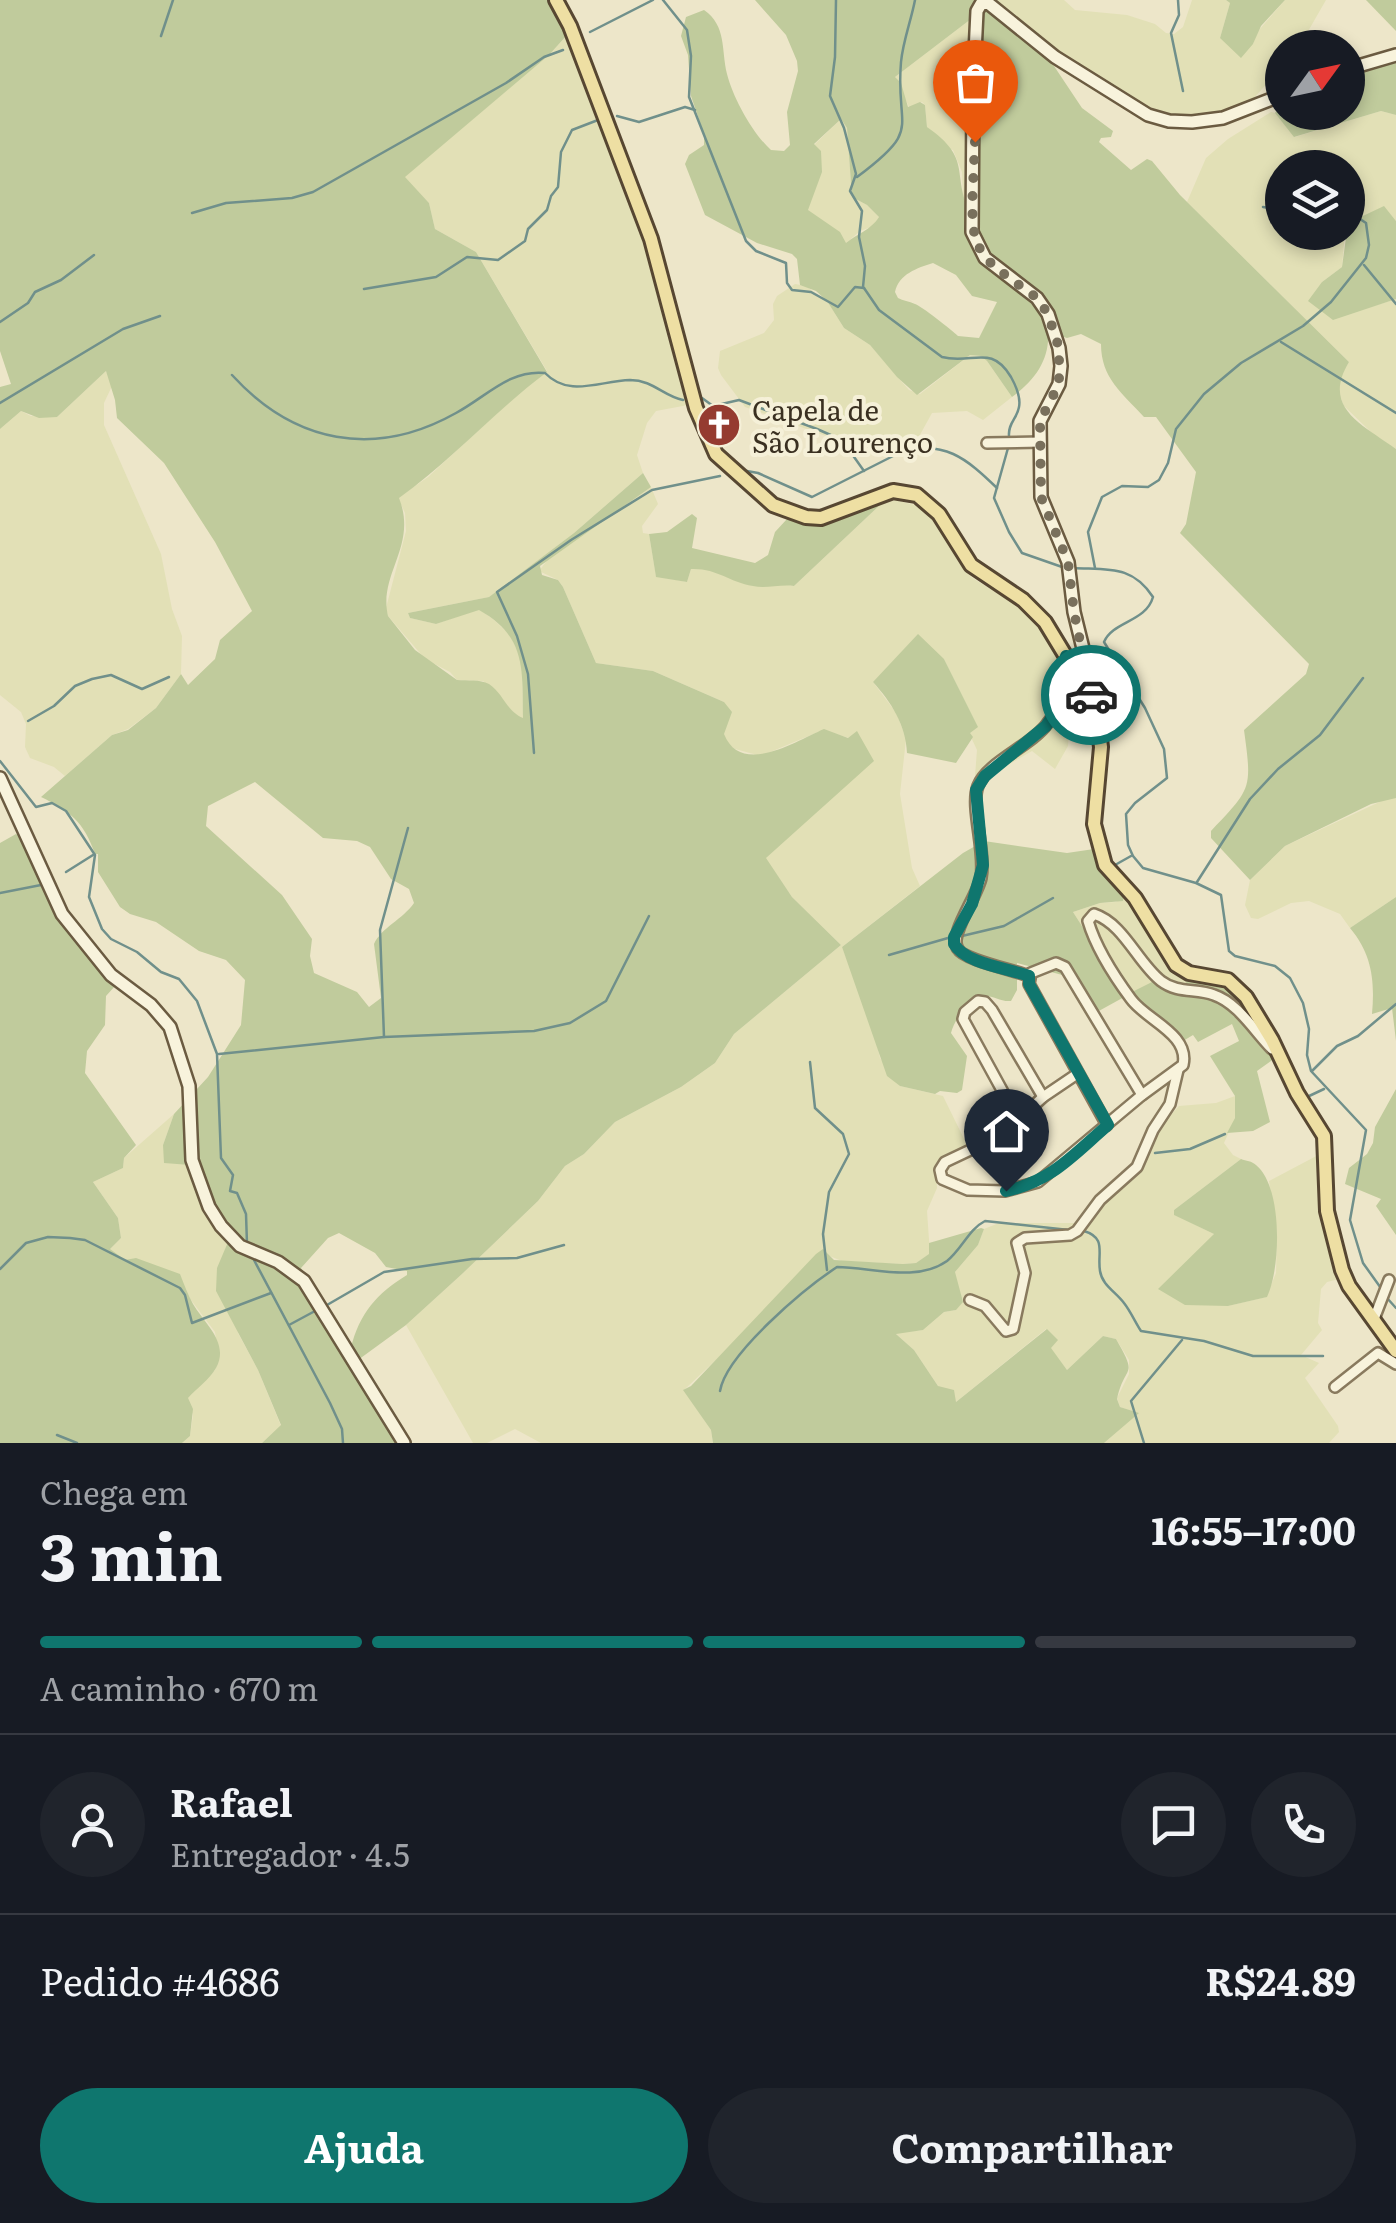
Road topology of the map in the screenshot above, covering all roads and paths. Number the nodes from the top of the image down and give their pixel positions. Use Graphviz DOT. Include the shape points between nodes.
graph roads {
  1 [pos="556,0"];
  2 [pos="1396,54"];
  3 [pos="1365,64"];
  4 [pos="1265,102"];
  5 [pos="1041,442"];
  6 [pos="987,443"];
  7 [pos="1066,656"];
  8 [pos="1092,700"];
  9 [pos="0,778"];
  10 [pos="1029,976"];
  11 [pos="1278,1054"];
  12 [pos="1178,1070"];
  13 [pos="1077,1074"];
  14 [pos="1142,1095"];
  15 [pos="1043,1097"];
  16 [pos="1108,1125"];
  17 [pos="1016,1126"];
  18 [pos="1386,1289"];
  19 [pos="970,1300"];
  20 [pos="1374,1319"];
  21 [pos="1396,1351"];
  22 [pos="1396,1364"];
  23 [pos="1334,1387"];
  24 [pos="404,1443"];
  1 -- 7 [label="main road" via="646,224 716,454 774,506 806,517 821,518 893,491 918,495 940,514 972,564 1035,610"];
  2 -- 3 [label="street"];
  4 -- 5 [label="street" via="1192,122 1148,115 1055,56 992,5 981,4 972,95 972,232 985,258 1037,298 1054,331 1060,374 1040,421"];
  5 -- 6 [label="street"];
  5 -- 8 [label="street" via="1041,497 1068,562"];
  7 -- 8 [label="main road"];
  7 -- 10 [label="street" via="1055,713 976,790 983,865 954,937 964,956"];
  8 -- 11 [label="main road" via="1101,747 1094,824 1105,865 1135,898 1176,965 1236,986"];
  9 -- 24 [label="street" via="62,914 112,975 170,1027 189,1086 192,1160 209,1208 240,1246 304,1281"];
  10 -- 13 [label="street"];
  10 -- 14 [label="street" via="1056,963 1065,967"];
  11 -- 12 [label="street" via="1231,1004 1161,981 1120,933 1091,916 1090,930 1131,998 1182,1047"];
  11 -- 20 [label="main road" via="1324,1136 1327,1211 1337,1255 1349,1286"];
  12 -- 14 [label="street"];
  12 -- 19 [label="street" via="1170,1104 1138,1167 1100,1200 1078,1232 1017,1243 1025,1273 1013,1329 1006,1331 985,1306"];
  13 -- 15 [label="street"];
  13 -- 16 [label="street"];
  14 -- 16 [label="street"];
  15 -- 17 [label="street"];
  15 -- 17 [label="street" via="992,1010 978,1001 963,1019"];
  16 -- 17 [label="street" via="1032,1185 968,1190 945,1182 940,1174 948,1160"];
  18 -- 20 [label="street"];
  20 -- 21 [label="main road"];
  22 -- 23 [label="street" via="1378,1354"];
}
